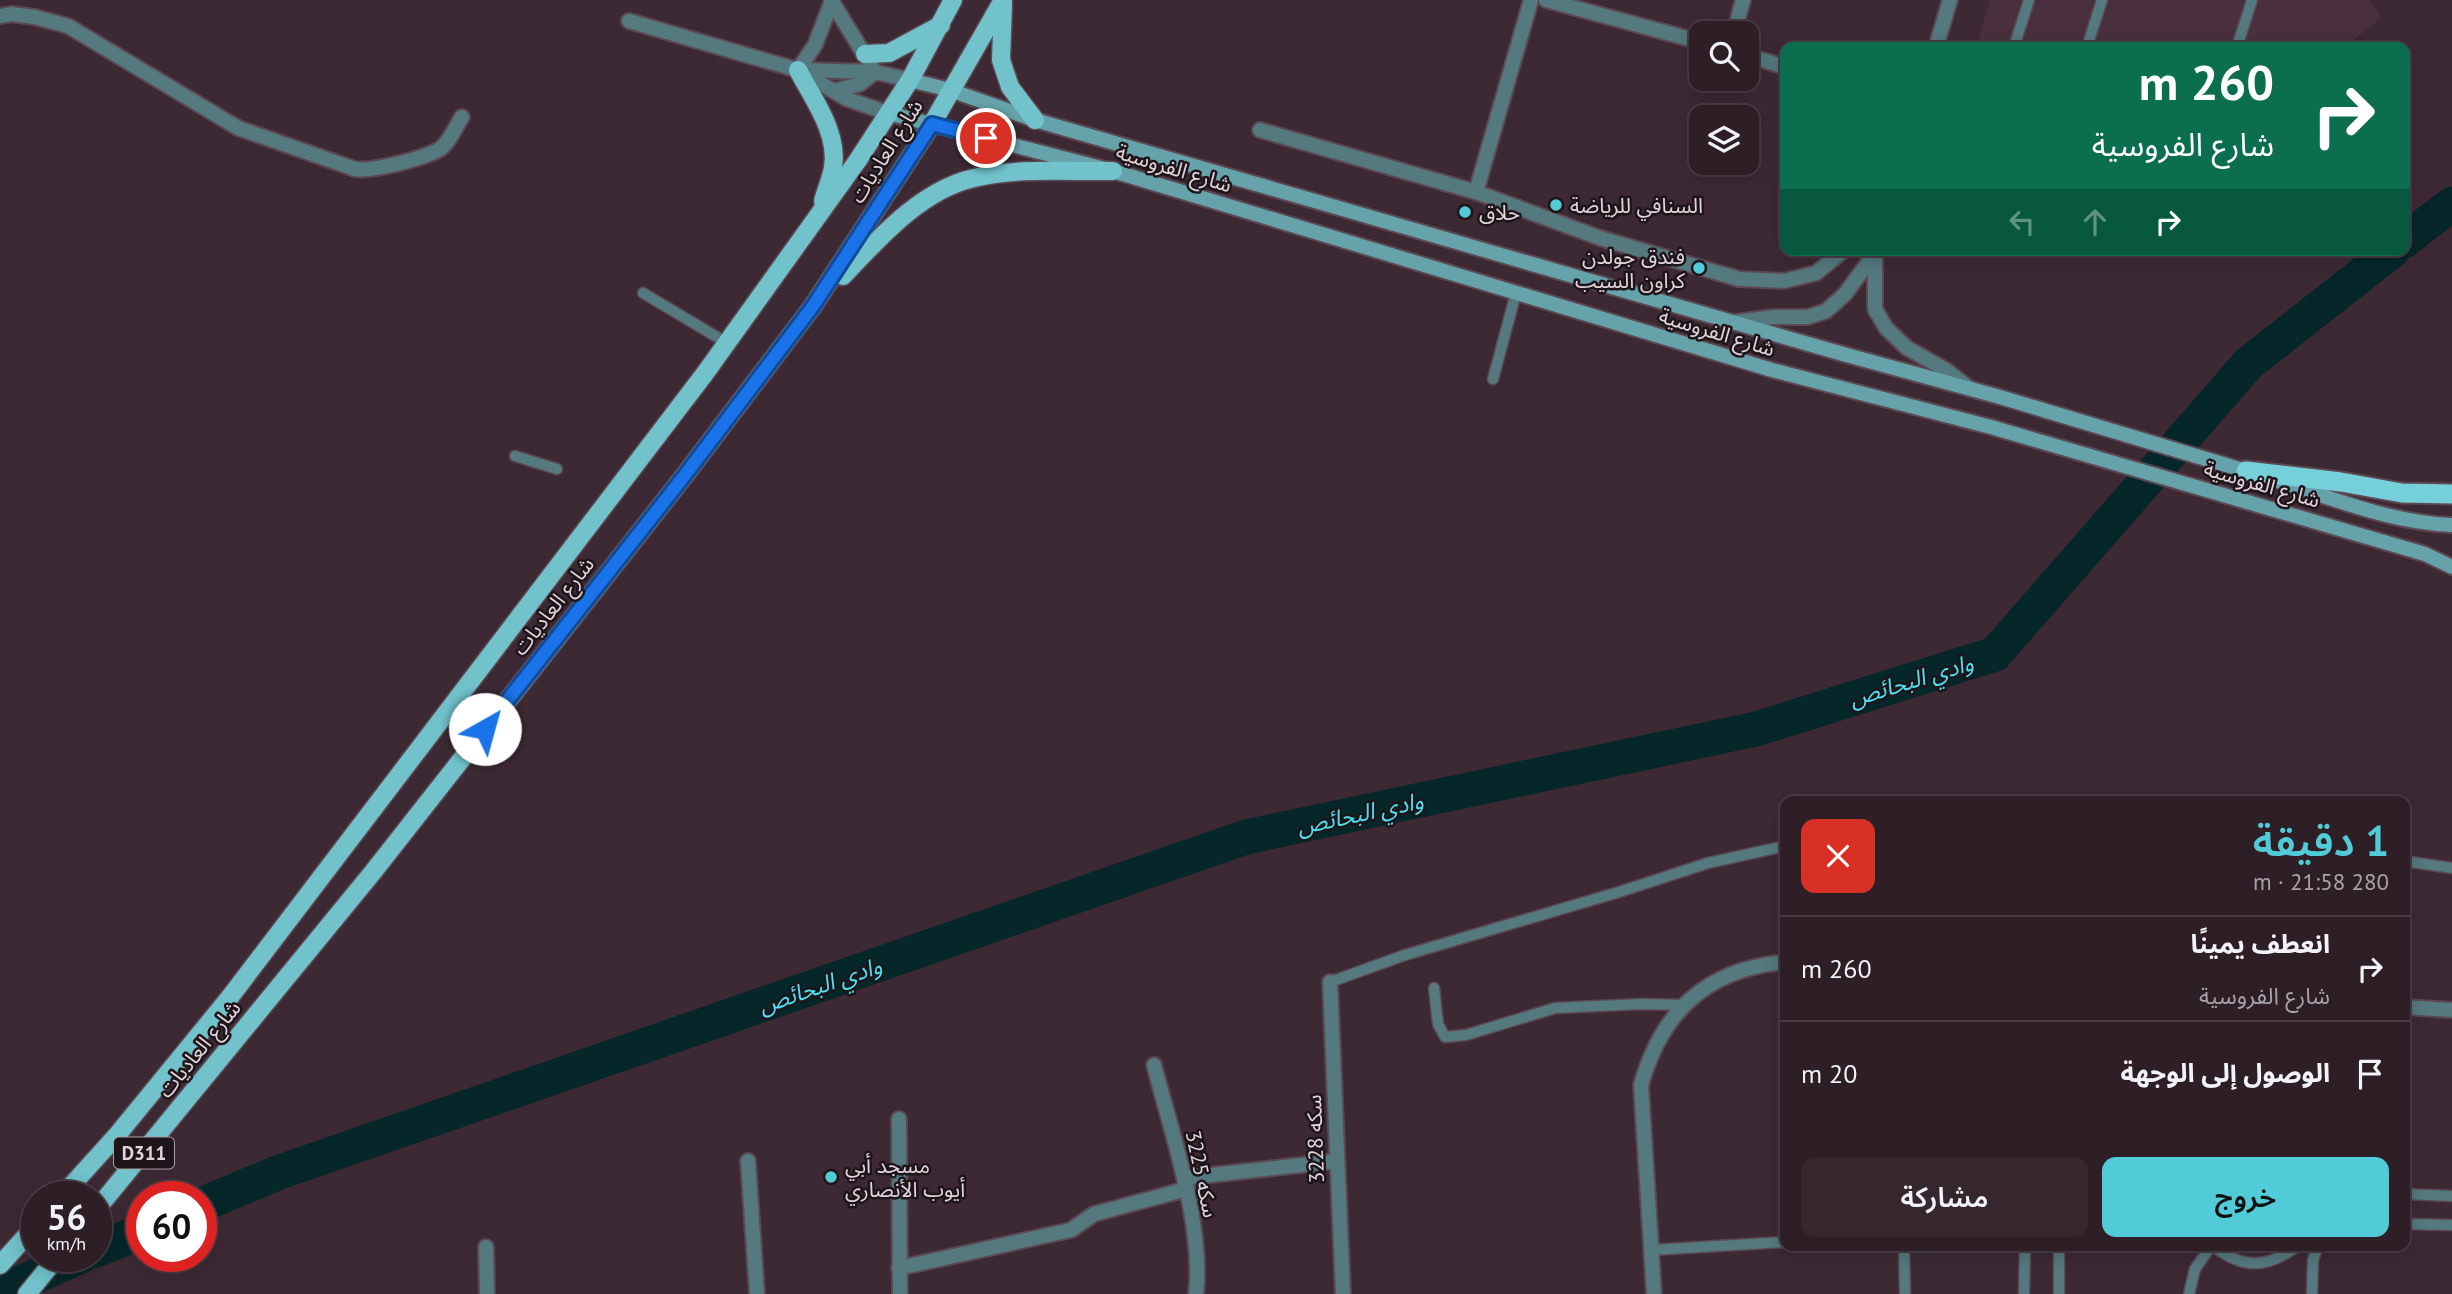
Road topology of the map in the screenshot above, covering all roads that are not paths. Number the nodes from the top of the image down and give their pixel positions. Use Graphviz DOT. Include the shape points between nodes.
graph roads {
  1 [pos="836,0"];
  2 [pos="953,0"];
  3 [pos="1003,0"];
  4 [pos="1531,0"];
  5 [pos="1546,0"];
  6 [pos="1743,0"];
  7 [pos="1950,0"];
  8 [pos="2029,0"];
  9 [pos="2102,0"];
  10 [pos="2252,0"];
  11 [pos="0,16"];
  12 [pos="629,21"];
  13 [pos="1737,21"];
  14 [pos="942,25"];
  15 [pos="1689,39"];
  16 [pos="1937,42"];
  17 [pos="2016,42"];
  18 [pos="2089,42"];
  19 [pos="2239,42"];
  20 [pos="865,54"];
  21 [pos="1759,59"];
  22 [pos="1780,65"];
  23 [pos="798,70"];
  24 [pos="875,72"];
  25 [pos="910,80"];
  26 [pos="950,90"];
  27 [pos="834,91"];
  28 [pos="888,113"];
  29 [pos="462,117"];
  30 [pos="1035,120"];
  31 [pos="932,124"];
  32 [pos="1260,130"];
  33 [pos="1113,171"];
  34 [pos="1476,192"];
  35 [pos="818,219"];
  36 [pos="1837,256"];
  37 [pos="1872,256"];
  38 [pos="1874,256"];
  39 [pos="643,293"];
  40 [pos="1516,293"];
  41 [pos="813,306"];
  42 [pos="1736,322"];
  43 [pos="727,343"];
  44 [pos="1493,379"];
  45 [pos="1971,389"];
  46 [pos="515,456"];
  47 [pos="557,469"];
  48 [pos="2246,471"];
  49 [pos="2449,495"];
  50 [pos="2452,525"];
  51 [pos="2452,567"];
  52 [pos="1780,847"];
  53 [pos="2410,862"];
  54 [pos="2452,867"];
  55 [pos="1780,962"];
  56 [pos="1330,982"];
  57 [pos="1434,988"];
  58 [pos="1684,1005"];
  59 [pos="2410,1007"];
  60 [pos="2452,1010"];
  61 [pos="1154,1065"];
  62 [pos="899,1119"];
  63 [pos="748,1161"];
  64 [pos="1337,1161"];
  65 [pos="75,1181"];
  66 [pos="1185,1184"];
  67 [pos="112,1191"];
  68 [pos="2410,1194"];
  69 [pos="2452,1196"];
  70 [pos="2410,1224"];
  71 [pos="2452,1225"];
  72 [pos="21,1242"];
  73 [pos="1780,1242"];
  74 [pos="486,1247"];
  75 [pos="1651,1250"];
  76 [pos="1904,1251"];
  77 [pos="2025,1251"];
  78 [pos="2059,1251"];
  79 [pos="2208,1251"];
  80 [pos="2219,1251"];
  81 [pos="2291,1251"];
  82 [pos="2311,1251"];
  83 [pos="2316,1251"];
  84 [pos="2313,1260"];
  85 [pos="0,1265"];
  86 [pos="900,1268"];
  87 [pos="45,1272"];
  88 [pos="27,1294"];
  89 [pos="487,1294"];
  90 [pos="757,1294"];
  91 [pos="900,1294"];
  92 [pos="1196,1294"];
  93 [pos="1343,1294"];
  94 [pos="1654,1294"];
  95 [pos="1905,1294"];
  96 [pos="2024,1294"];
  97 [pos="2059,1294"];
  98 [pos="2189,1294"];
  99 [pos="2312,1294"];
  1 -- 20 [label="street" via="839,16"];
  1 -- 23 [label="street"];
  2 -- 14 [label="main road, شارع العاديات / D311"];
  3 -- 26 [label="main road, شارع العاديات / D311"];
  3 -- 30 [label="main road" via="1001,60 1010,87"];
  4 -- 34 [label="street"];
  5 -- 15 [label="street"];
  6 -- 13 [label="street"];
  7 -- 16 [label="street"];
  8 -- 17 [label="lane"];
  9 -- 18 [label="lane"];
  10 -- 19 [label="lane"];
  11 -- 29 [label="street" via="35,17 68,26 238,128 355,169 367,170 440,149"];
  12 -- 23 [label="street"];
  14 -- 20 [label="main road" via="889,53"];
  14 -- 25 [label="main road, شارع العاديات / D311"];
  20 -- 24 [label="street"];
  21 -- 22 [label="street"];
  23 -- 24 [label="street"];
  23 -- 27 [label="street"];
  23 -- 35 [label="main road" via="833,147 833,167"];
  24 -- 25 [label="street"];
  24 -- 27 [label="street" via="860,84"];
  25 -- 26 [label="main road, شارع الفروسية"];
  25 -- 28 [label="main road, شارع العاديات / D311"];
  26 -- 30 [label="main road, شارع الفروسية"];
  26 -- 31 [label="main road, شارع العاديات / D311"];
  27 -- 28 [label="street"];
  28 -- 31 [label="main road, شارع الفروسية"];
  28 -- 35 [label="main road, شارع العاديات / D311"];
  30 -- 42 [label="main road, شارع الفروسية"];
  31 -- 33 [label="main road, شارع الفروسية"];
  31 -- 41 [label="main road, شارع العاديات / D311"];
  32 -- 34 [label="street"];
  33 -- 40 [label="main road, شارع الفروسية"];
  33 -- 41 [label="main road" via="1006,173 945,188 910,211"];
  34 -- 36 [label="street" via="1600,238 1739,279 1784,281 1816,273"];
  35 -- 43 [label="main road, شارع العاديات / D311"];
  37 -- 42 [label="street" via="1845,295 1826,311 1808,317"];
  38 -- 45 [label="street" via="1875,309 1886,328 1907,348"];
  39 -- 43 [label="lane"];
  40 -- 44 [label="lane"];
  40 -- 51 [label="main road, شارع الفروسية" via="2425,554"];
  41 -- 67 [label="main road, شارع العاديات / D311" via="373,872"];
  42 -- 45 [label="main road, شارع الفروسية"];
  43 -- 65 [label="main road, شارع العاديات / D311" via="230,997"];
  45 -- 48 [label="main road, شارع الفروسية"];
  46 -- 47 [label="lane"];
  48 -- 49 [label="highway"];
  48 -- 50 [label="main road, شارع الفروسية" via="2369,510"];
  52 -- 56 [label="lane" via="1708,863"];
  53 -- 54 [label="lane"];
  55 -- 58 [label="street" via="1733,972"];
  56 -- 64 [label="street, سكه 3228"];
  57 -- 58 [label="lane" via="1438,1024 1445,1037 1555,1008"];
  58 -- 75 [label="street" via="1649,1055 1641,1085"];
  59 -- 60 [label="street"];
  61 -- 66 [label="street, سكه 3225"];
  62 -- 86 [label="street"];
  63 -- 90 [label="street"];
  64 -- 66 [label="street"];
  64 -- 93 [label="street, سكه 3228"];
  66 -- 86 [label="street" via="1094,1214 1071,1230"];
  66 -- 92 [label="street, سكه 3225" via="1196,1252"];
  68 -- 69 [label="lane"];
  70 -- 71 [label="lane"];
  72 -- 85 [label="main road"];
  73 -- 75 [label="lane"];
  74 -- 89 [label="street"];
  75 -- 94 [label="street"];
  76 -- 95 [label="lane"];
  77 -- 96 [label="lane"];
  78 -- 97 [label="lane"];
  79 -- 98 [label="lane" via="2195,1269"];
  80 -- 81 [label="lane" via="2245,1263 2264,1264"];
  82 -- 84 [label="lane"];
  83 -- 84 [label="lane"];
  84 -- 99 [label="lane"];
  86 -- 91 [label="street"];
  87 -- 88 [label="main road"];
}
